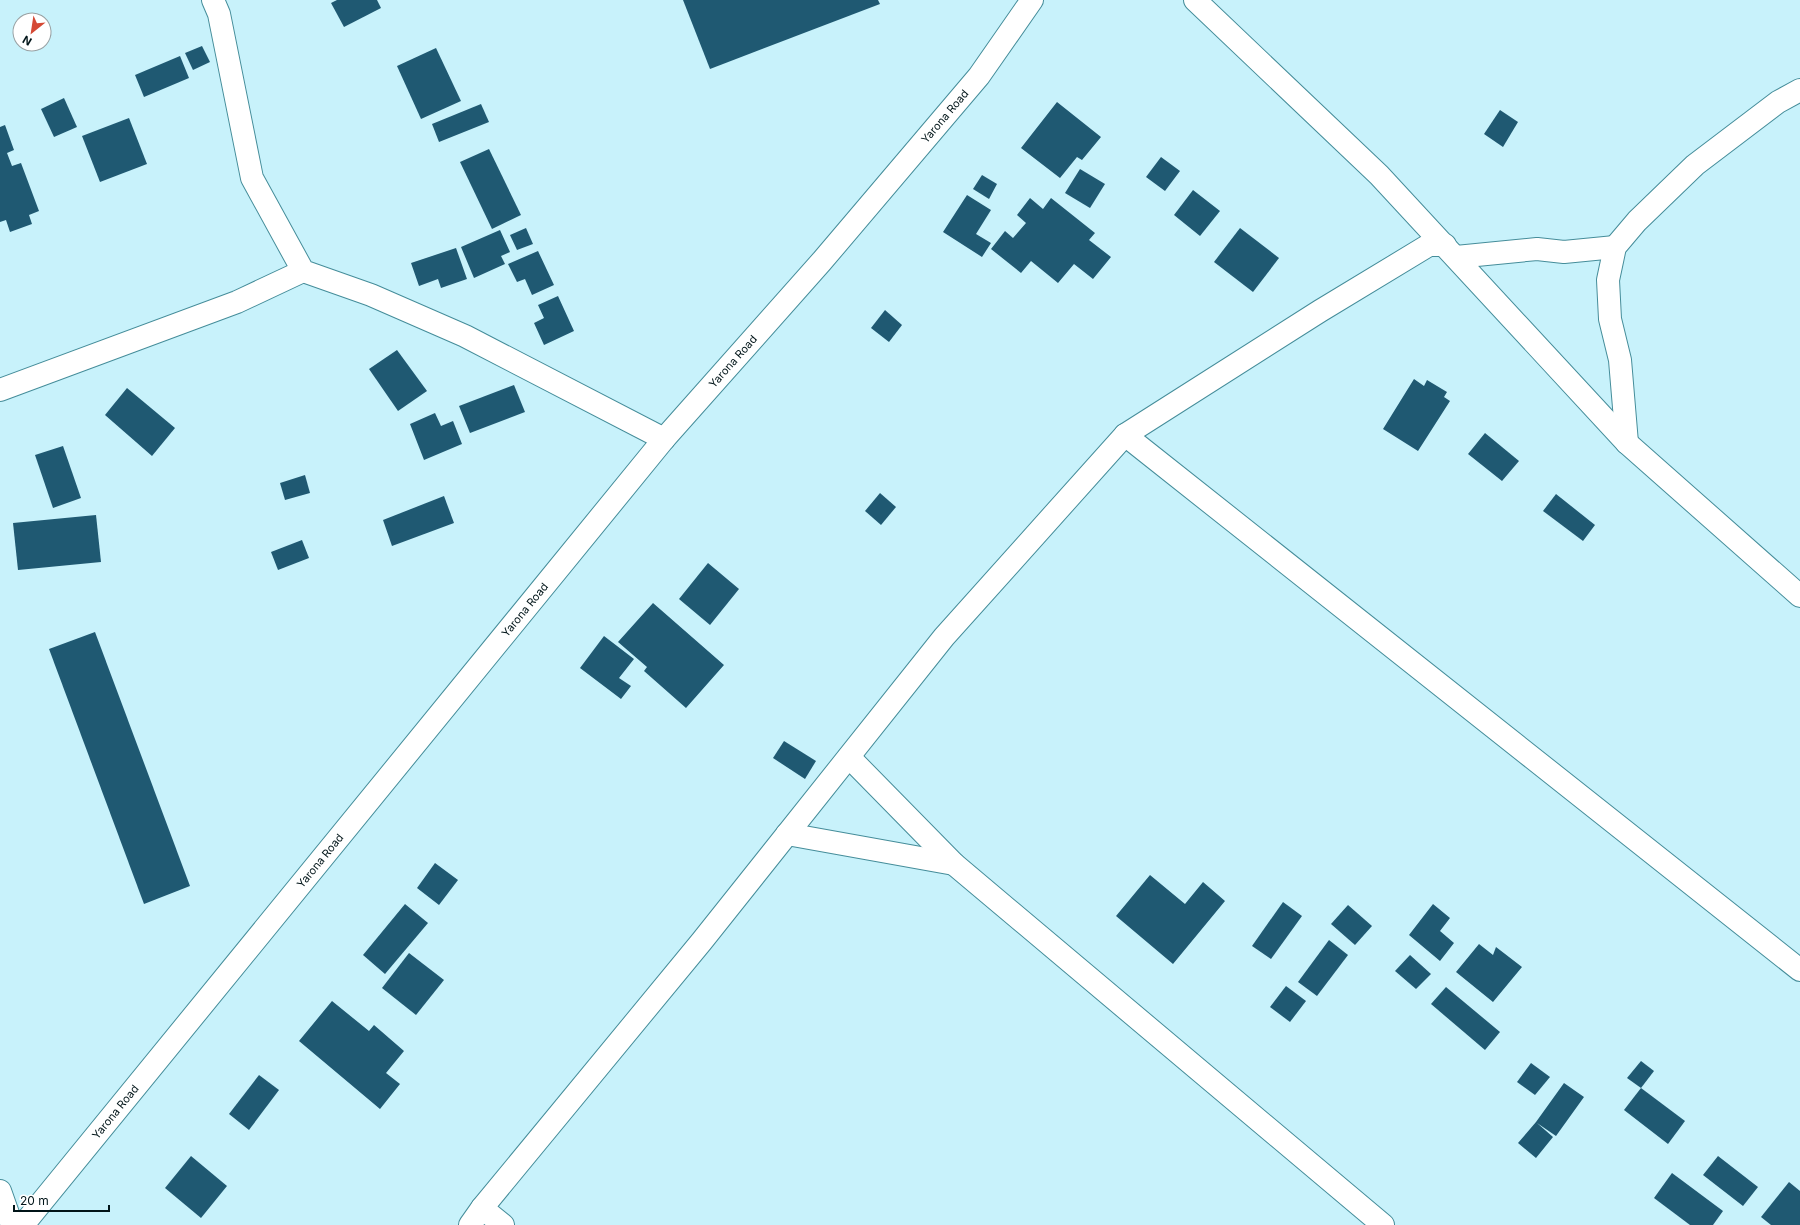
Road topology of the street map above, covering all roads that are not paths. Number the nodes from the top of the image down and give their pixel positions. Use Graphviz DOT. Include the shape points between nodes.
graph roads {
  1 [pos="213,0"];
  2 [pos="1032,0"];
  3 [pos="1195,0"];
  4 [pos="1800,90"];
  5 [pos="1615,247"];
  6 [pos="1450,251"];
  7 [pos="303,271"];
  8 [pos="0,390"];
  9 [pos="1125,434"];
  10 [pos="664,439"];
  11 [pos="1627,443"];
  12 [pos="1800,596"];
  13 [pos="849,757"];
  14 [pos="787,834"];
  15 [pos="954,864"];
  16 [pos="1800,970"];
  17 [pos="0,1191"];
  18 [pos="476,1216"];
  19 [pos="12,1225"];
  20 [pos="23,1225"];
  21 [pos="503,1225"];
  22 [pos="1383,1225"];
  1 -- 7 [label="street" via="219,14 252,178"];
  2 -- 10 [label="street, Yarona Road" via="974,82 822,261"];
  3 -- 6 [label="street" via="1379,175"];
  4 -- 5 [label="street" via="1778,102 1695,165 1636,221"];
  5 -- 6 [label="street" via="1564,252 1536,249"];
  5 -- 11 [label="street" via="1608,280 1610,319 1620,360"];
  6 -- 9 [label="street" via="1429,245"];
  6 -- 11 [label="street"];
  7 -- 8 [label="street" via="237,302"];
  7 -- 10 [label="street" via="371,295 465,336"];
  9 -- 13 [label="street" via="944,637"];
  9 -- 16 [label="street"];
  10 -- 20 [label="street, Yarona Road"];
  11 -- 12 [label="street"];
  13 -- 14 [label="street"];
  13 -- 15 [label="street"];
  14 -- 15 [label="street"];
  14 -- 18 [label="street"];
  15 -- 22 [label="street"];
  17 -- 19 [label="street"];
  18 -- 21 [label="street"];
}
